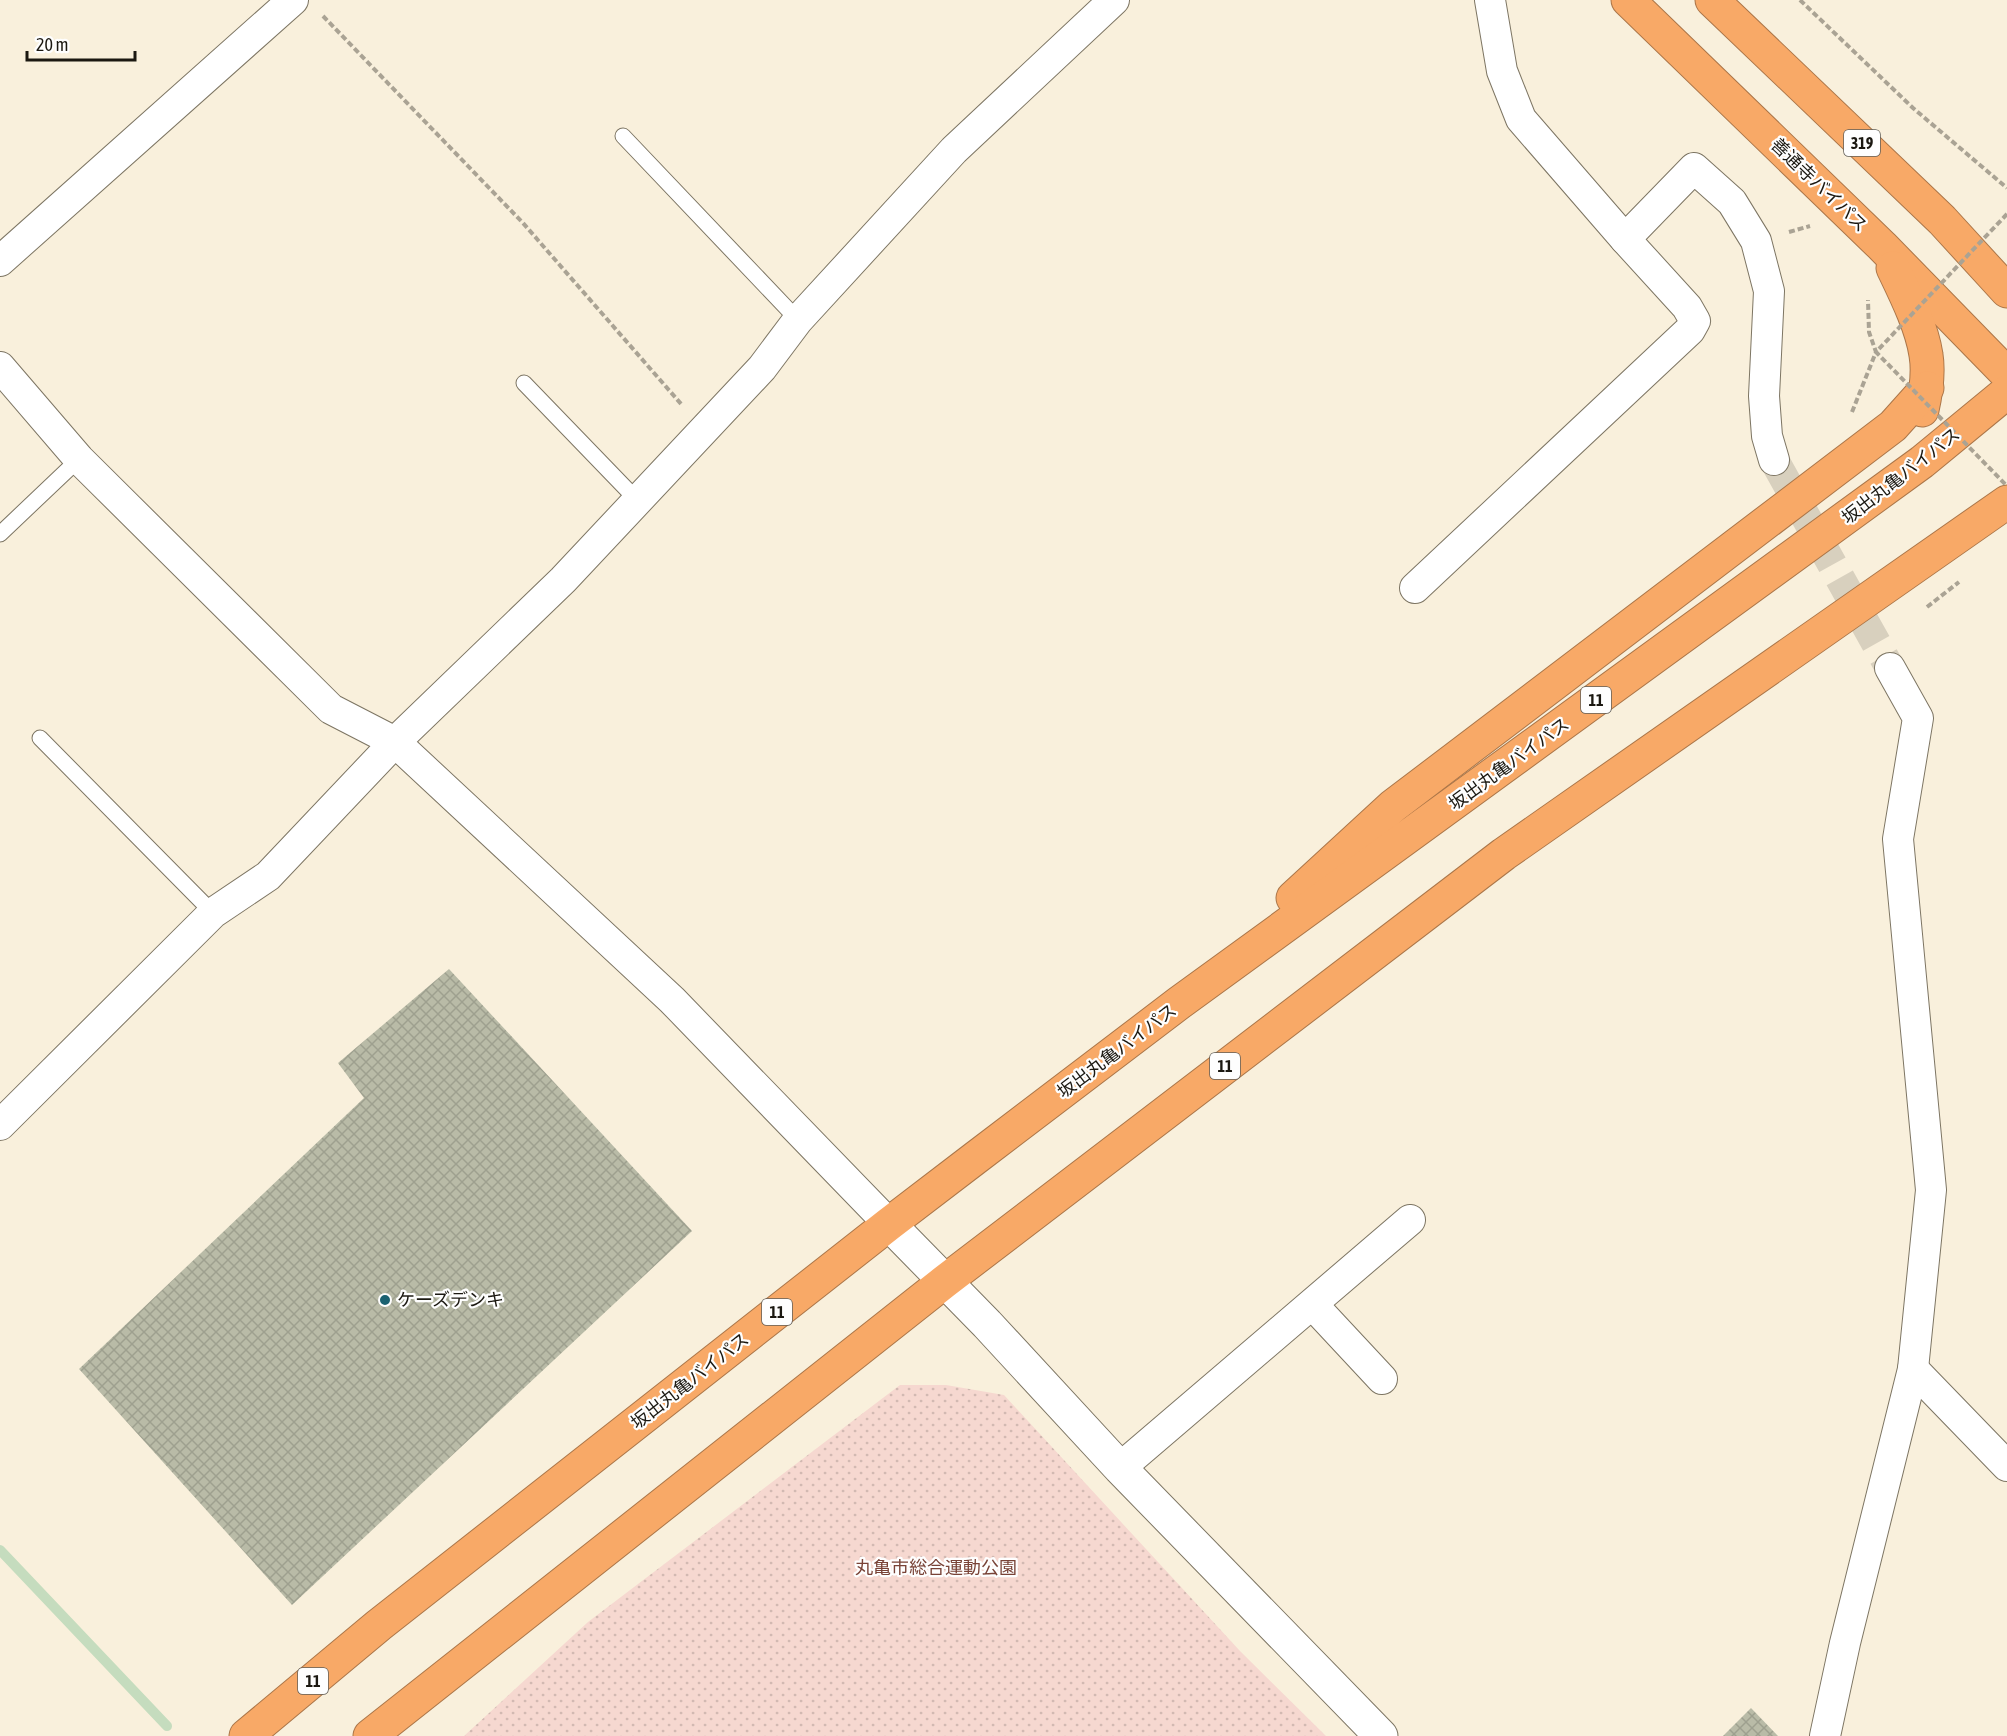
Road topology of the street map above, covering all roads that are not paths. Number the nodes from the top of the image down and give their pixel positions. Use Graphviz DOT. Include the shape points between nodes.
graph roads {
  1 [pos="1114,0"];
  2 [pos="1490,0"];
  3 [pos="1628,0"];
  4 [pos="1712,0"];
  5 [pos="305,4"];
  6 [pos="623,136"];
  7 [pos="1942,220"];
  8 [pos="1625,239"];
  9 [pos="1882,246"];
  10 [pos="2007,256"];
  11 [pos="0,261"];
  12 [pos="2007,291"];
  13 [pos="798,320"];
  14 [pos="0,367"];
  15 [pos="2007,374"];
  16 [pos="524,383"];
  17 [pos="1927,388"];
  18 [pos="2007,392"];
  19 [pos="79,459"];
  20 [pos="1774,460"];
  21 [pos="638,501"];
  22 [pos="2007,502"];
  23 [pos="0,534"];
  24 [pos="1800,552"];
  25 [pos="1415,588"];
  26 [pos="1890,668"];
  27 [pos="40,738"];
  28 [pos="395,742"];
  29 [pos="213,913"];
  30 [pos="1179,1003"];
  31 [pos="0,1125"];
  32 [pos="1410,1220"];
  33 [pos="889,1224"];
  34 [pos="944,1282"];
  35 [pos="1313,1305"];
  36 [pos="1913,1369"];
  37 [pos="1382,1378"];
  38 [pos="2007,1466"];
  39 [pos="1120,1468"];
  40 [pos="379,1625"];
  41 [pos="465,1660"];
  42 [pos="228,1736"];
  43 [pos="246,1736"];
  44 [pos="370,1736"];
  45 [pos="386,1736"];
  46 [pos="1381,1736"];
  47 [pos="1826,1736"];
  1 -- 13 [label="street" via="954,150"];
  2 -- 8 [label="street" via="1502,71 1521,119"];
  3 -- 9 [label="highway, 善通寺バイパス"];
  4 -- 7 [label="highway, 319"];
  5 -- 11 [label="street"];
  6 -- 13 [label="lane"];
  7 -- 10 [label="highway"];
  7 -- 12 [label="highway, 319"];
  8 -- 20 [label="street" via="1694,168 1732,202 1756,241 1768,291 1764,396 1767,436"];
  8 -- 25 [label="street" via="1686,307 1695,321 1690,330"];
  9 -- 15 [label="highway, 善通寺バイパス"];
  9 -- 17 [label="highway" via="1910,303 1926,354"];
  13 -- 21 [label="street" via="762,368"];
  14 -- 19 [label="street"];
  16 -- 21 [label="lane"];
  17 -- 24 [label="highway" via="1921,413 1906,440"];
  17 -- 30 [label="highway" via="1893,426 1393,806"];
  18 -- 24 [label="highway, 坂出丸亀バイパス / 11" via="1922,462"];
  19 -- 23 [label="lane"];
  19 -- 28 [label="street" via="331,709"];
  21 -- 28 [label="street"];
  22 -- 34 [label="highway, 11" via="1504,854"];
  24 -- 30 [label="highway, 坂出丸亀バイパス / 11"];
  26 -- 36 [label="street" via="1918,718 1898,839 1931,1190"];
  27 -- 29 [label="lane"];
  28 -- 29 [label="street" via="267,876"];
  28 -- 33 [label="street" via="672,1000"];
  29 -- 31 [label="street"];
  30 -- 33 [label="highway, 坂出丸亀バイパス / 11"];
  32 -- 35 [label="street"];
  33 -- 34 [label="street"];
  33 -- 40 [label="highway, 坂出丸亀バイパス / 11"];
  34 -- 39 [label="street"];
  34 -- 41 [label="highway, 11"];
  35 -- 37 [label="street"];
  35 -- 39 [label="street"];
  36 -- 38 [label="street"];
  36 -- 47 [label="street"];
  39 -- 46 [label="street"];
  40 -- 42 [label="highway"];
  40 -- 43 [label="highway, 坂出丸亀バイパス / 11"];
  41 -- 44 [label="highway, 11"];
  41 -- 45 [label="highway, 11"];
}
